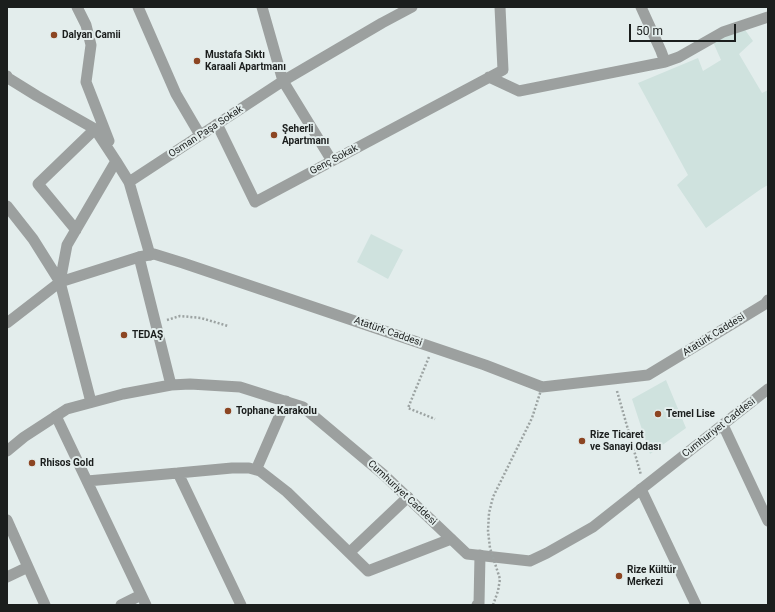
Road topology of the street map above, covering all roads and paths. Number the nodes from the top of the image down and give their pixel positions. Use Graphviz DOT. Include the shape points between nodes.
graph roads {
  1 [pos="77,7"];
  2 [pos="138,7"];
  3 [pos="262,7"];
  4 [pos="412,7"];
  5 [pos="500,7"];
  6 [pos="641,7"];
  7 [pos="768,17"];
  8 [pos="665,62"];
  9 [pos="7,76"];
  10 [pos="489,77"];
  11 [pos="283,82"];
  12 [pos="217,124"];
  13 [pos="95,129"];
  14 [pos="200,135"];
  15 [pos="116,161"];
  16 [pos="332,161"];
  17 [pos="129,182"];
  18 [pos="7,206"];
  19 [pos="76,230"];
  20 [pos="144,256"];
  21 [pos="60,282"];
  22 [pos="768,300"];
  23 [pos="155,322"];
  24 [pos="7,323"];
  25 [pos="228,326"];
  26 [pos="432,348"];
  27 [pos="614,379"];
  28 [pos="171,385"];
  29 [pos="542,387"];
  30 [pos="768,389"];
  31 [pos="286,401"];
  32 [pos="91,402"];
  33 [pos="56,416"];
  34 [pos="435,419"];
  35 [pos="723,425"];
  36 [pos="7,451"];
  37 [pos="256,470"];
  38 [pos="178,473"];
  39 [pos="87,481"];
  40 [pos="643,487"];
  41 [pos="408,497"];
  42 [pos="7,520"];
  43 [pos="768,521"];
  44 [pos="451,539"];
  45 [pos="350,552"];
  46 [pos="480,555"];
  47 [pos="28,568"];
  48 [pos="7,577"];
  49 [pos="143,600"];
  50 [pos="45,605"];
  51 [pos="121,605"];
  52 [pos="241,605"];
  53 [pos="477,605"];
  54 [pos="493,605"];
  55 [pos="696,605"];
  1 -- 15 [label="street" via="86,25 91,46 86,82"];
  2 -- 14 [label="street" via="176,94"];
  3 -- 11 [label="street"];
  4 -- 11 [label="street, Osman Paşa Sokak"];
  5 -- 10 [label="street, Genç Sokak" via="503,70"];
  6 -- 8 [label="street"];
  7 -- 8 [label="street" via="723,32"];
  8 -- 10 [label="street" via="519,91"];
  9 -- 13 [label="street"];
  10 -- 16 [label="street, Genç Sokak"];
  11 -- 12 [label="street, Osman Paşa Sokak"];
  11 -- 16 [label="street"];
  12 -- 14 [label="street, Osman Paşa Sokak"];
  12 -- 16 [label="street, Genç Sokak" via="255,202"];
  13 -- 15 [label="street"];
  13 -- 19 [label="street" via="38,184"];
  14 -- 17 [label="street, Osman Paşa Sokak"];
  15 -- 17 [label="street"];
  15 -- 19 [label="street"];
  17 -- 20 [label="street"];
  18 -- 21 [label="street" via="33,239"];
  19 -- 21 [label="street" via="67,245"];
  20 -- 21 [label="street, Atatürk Caddesi"];
  20 -- 23 [label="street"];
  20 -- 26 [label="street, Atatürk Caddesi" via="154,254 184,263"];
  21 -- 24 [label="street, Atatürk Caddesi"];
  21 -- 32 [label="street"];
  22 -- 27 [label="street, Atatürk Caddesi" via="648,375"];
  23 -- 25 [label="path" via="180,316 201,318"];
  23 -- 28 [label="street"];
  26 -- 29 [label="street, Atatürk Caddesi"];
  26 -- 34 [label="path" via="408,408"];
  27 -- 29 [label="street, Atatürk Caddesi"];
  27 -- 40 [label="path"];
  28 -- 31 [label="street, Cumhuriyet Caddesi" via="240,387"];
  28 -- 32 [label="street, Cumhuriyet Caddesi"];
  29 -- 54 [label="path, bridge" via="532,418 489,512 490,548 500,579"];
  30 -- 35 [label="street, Cumhuriyet Caddesi"];
  31 -- 37 [label="street"];
  31 -- 41 [label="street, Cumhuriyet Caddesi" via="303,407"];
  32 -- 33 [label="street, Cumhuriyet Caddesi" via="67,409"];
  33 -- 36 [label="street, Cumhuriyet Caddesi"];
  33 -- 39 [label="street"];
  35 -- 40 [label="street, Cumhuriyet Caddesi"];
  35 -- 43 [label="street"];
  37 -- 38 [label="street" via="232,468"];
  37 -- 45 [label="street" via="287,492"];
  38 -- 39 [label="street"];
  38 -- 52 [label="street"];
  39 -- 49 [label="street"];
  40 -- 46 [label="street, Cumhuriyet Caddesi" via="593,527 530,561"];
  40 -- 55 [label="street"];
  41 -- 44 [label="street, Cumhuriyet Caddesi"];
  41 -- 45 [label="street"];
  42 -- 47 [label="street"];
  44 -- 45 [label="street" via="368,570"];
  44 -- 46 [label="street, Cumhuriyet Caddesi" via="467,554"];
  46 -- 53 [label="street"];
  47 -- 48 [label="street"];
  47 -- 50 [label="street"];
  49 -- 51 [label="street"];
}
